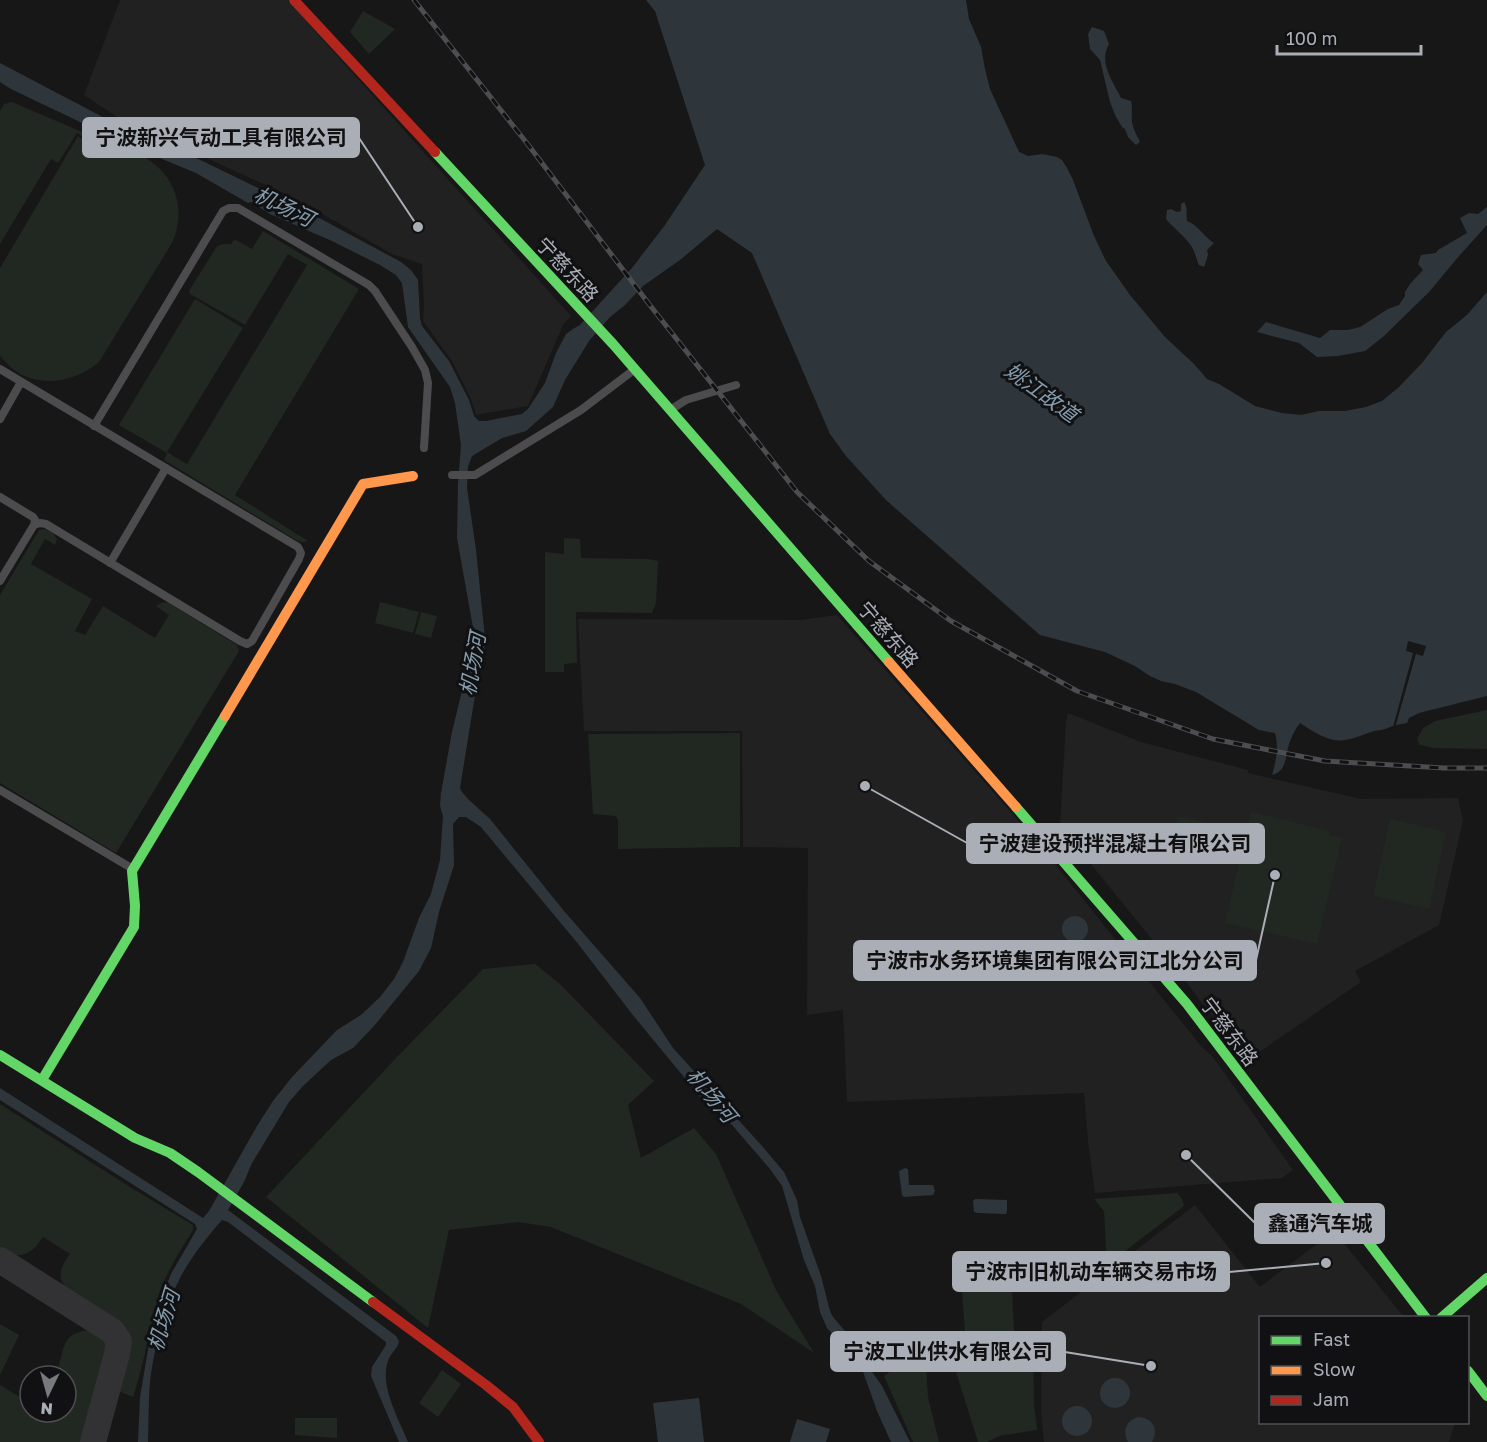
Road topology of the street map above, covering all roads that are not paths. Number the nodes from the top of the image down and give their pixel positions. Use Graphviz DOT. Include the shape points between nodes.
graph roads {
  1 [pos="294,0"];
  2 [pos="0,369"];
  3 [pos="634,369"];
  4 [pos="21,382"];
  5 [pos="736,385"];
  6 [pos="670,410"];
  7 [pos="0,419"];
  8 [pos="94,426"];
  9 [pos="424,448"];
  10 [pos="166,468"];
  11 [pos="452,475"];
  12 [pos="413,476"];
  13 [pos="0,497"];
  14 [pos="34,525"];
  15 [pos="110,563"];
  16 [pos="0,581"];
  17 [pos="0,790"];
  18 [pos="133,869"];
  19 [pos="0,1055"];
  20 [pos="42,1080"];
  21 [pos="1487,1278"];
  22 [pos="1425,1316"];
  23 [pos="1442,1316"];
  24 [pos="1469,1374"];
  25 [pos="1487,1396"];
  26 [pos="539,1442"];
  1 -- 3 [label="main road, 宁慈东路"];
  2 -- 4 [label="street"];
  3 -- 6 [label="main road, 宁慈东路"];
  3 -- 11 [label="street" via="581,410 475,475"];
  4 -- 7 [label="street"];
  4 -- 8 [label="street"];
  5 -- 6 [label="street" via="686,400"];
  6 -- 22 [label="main road, 宁慈东路" via="1187,1004"];
  8 -- 9 [label="street" via="223,211 238,208 375,291 425,370 429,383"];
  8 -- 10 [label="street"];
  10 -- 15 [label="street"];
  10 -- 15 [label="street" via="298,547 301,553 252,640 247,644 240,641"];
  12 -- 18 [label="main road" via="363,484"];
  13 -- 14 [label="street" via="33,517"];
  14 -- 15 [label="street" via="46,524"];
  14 -- 16 [label="street"];
  17 -- 18 [label="street"];
  18 -- 20 [label="main road" via="134,927"];
  19 -- 20 [label="main road"];
  20 -- 26 [label="main road" via="198,1172 486,1385 513,1407"];
  21 -- 23 [label="main road"];
  24 -- 25 [label="main road"];
}
